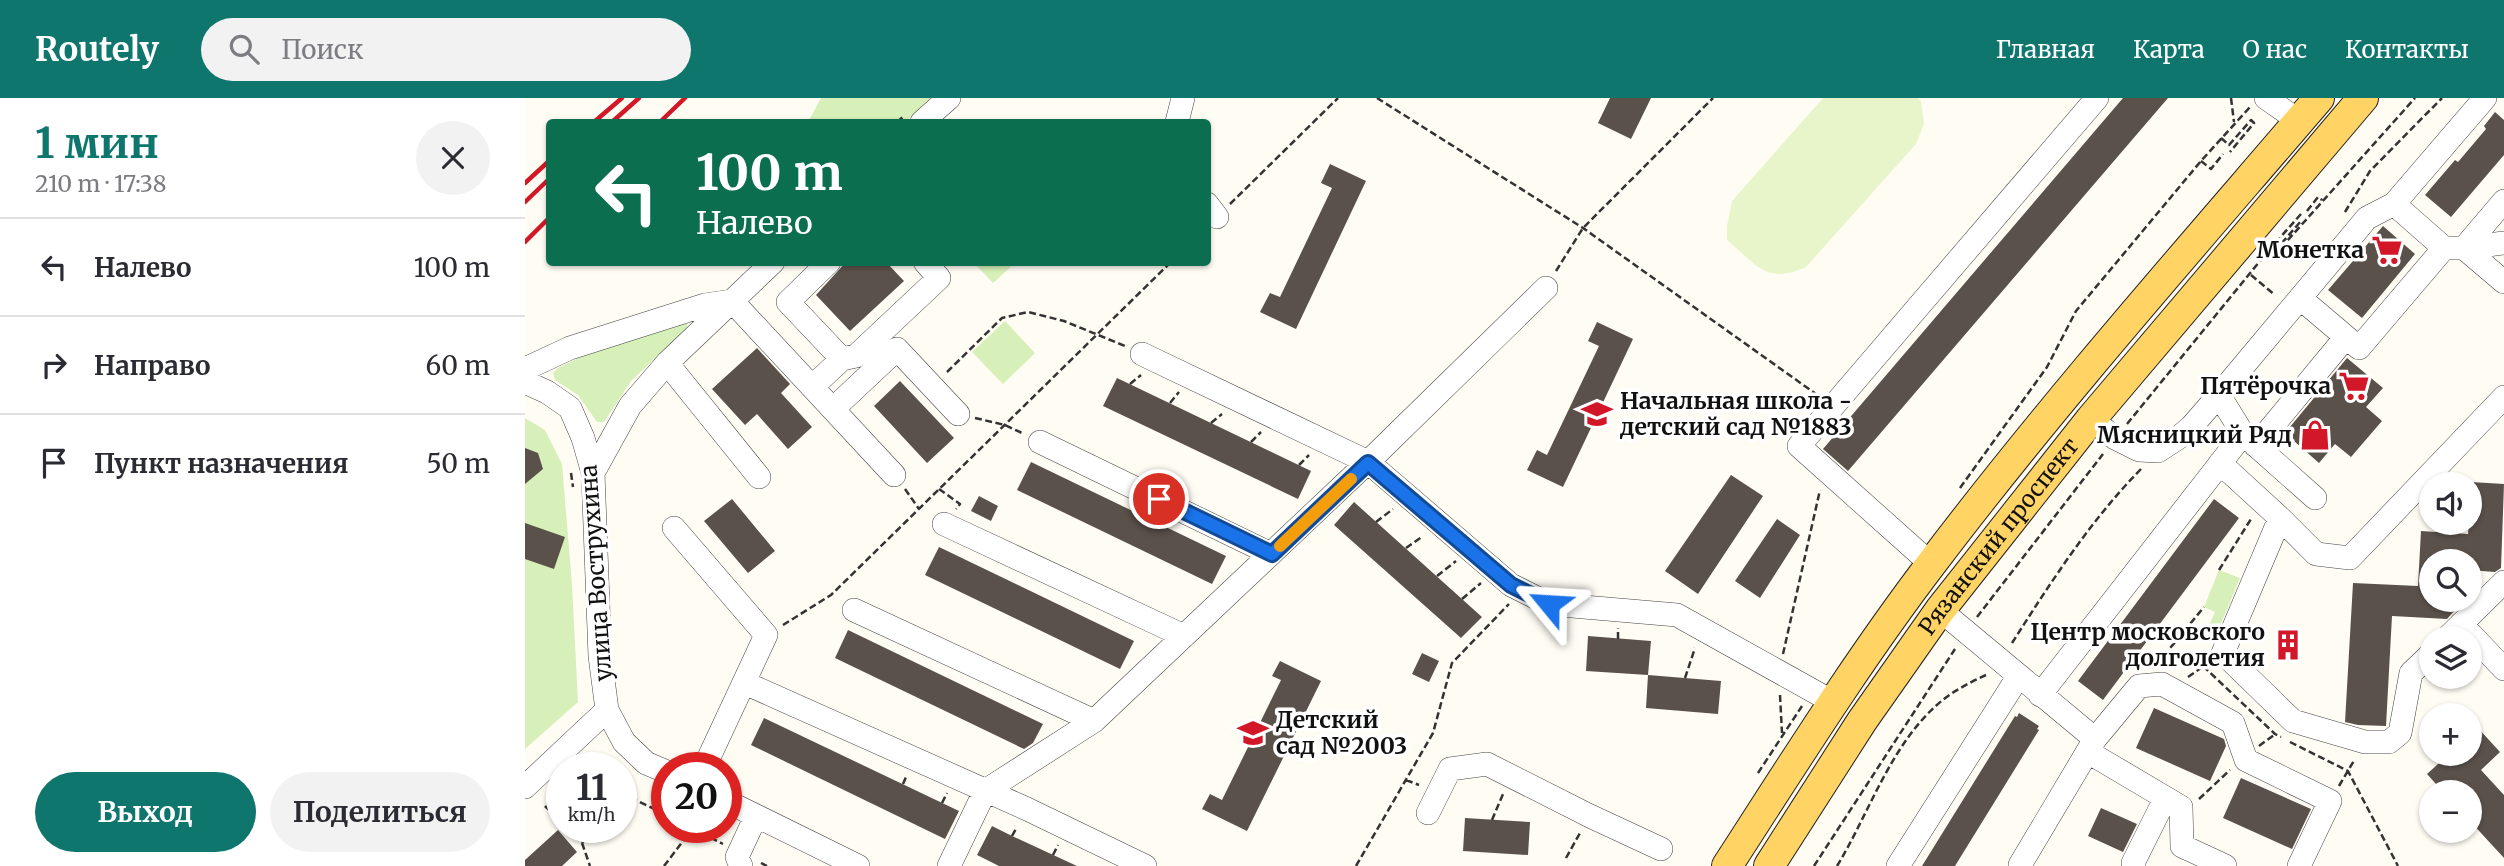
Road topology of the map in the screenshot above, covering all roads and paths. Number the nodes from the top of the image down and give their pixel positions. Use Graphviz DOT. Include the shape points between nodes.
graph roads {
  1 [pos="949,98"];
  2 [pos="1182,98"];
  3 [pos="1338,98"];
  4 [pos="1377,98"];
  5 [pos="1713,98"];
  6 [pos="2097,98"];
  7 [pos="2231,98"];
  8 [pos="2266,98"];
  9 [pos="2319,98"];
  10 [pos="2363,98"];
  11 [pos="2415,98"];
  12 [pos="2485,98"];
  13 [pos="925,119"];
  14 [pos="1178,119"];
  15 [pos="2299,121"];
  16 [pos="2234,124"];
  17 [pos="2221,138"];
  18 [pos="2229,152"];
  19 [pos="2223,154"];
  20 [pos="2201,161"];
  21 [pos="2322,200"];
  22 [pos="2504,201"];
  23 [pos="2394,204"];
  24 [pos="1212,210"];
  25 [pos="2307,211"];
  26 [pos="2301,214"];
  27 [pos="2302,222"];
  28 [pos="1583,229"];
  29 [pos="2504,243"];
  30 [pos="2454,248"];
  31 [pos="769,266"];
  32 [pos="825,266"];
  33 [pos="928,266"];
  34 [pos="1167,266"];
  35 [pos="2249,274"];
  36 [pos="2504,282"];
  37 [pos="1546,288"];
  38 [pos="732,301"];
  39 [pos="2295,304"];
  40 [pos="2348,330"];
  41 [pos="1098,333"];
  42 [pos="1142,354"];
  43 [pos="842,359"];
  44 [pos="667,363"];
  45 [pos="525,369"];
  46 [pos="525,382"];
  47 [pos="932,386"];
  48 [pos="813,387"];
  49 [pos="2219,395"];
  50 [pos="2504,397"];
  51 [pos="1833,406"];
  52 [pos="833,409"];
  53 [pos="958,415"];
  54 [pos="2091,419"];
  55 [pos="1005,425"];
  56 [pos="2115,438"];
  57 [pos="2249,440"];
  58 [pos="1040,442"];
  59 [pos="1368,463"];
  60 [pos="2220,463"];
  61 [pos="571,464"];
  62 [pos="1825,469"];
  63 [pos="593,473"];
  64 [pos="894,475"];
  65 [pos="759,477"];
  66 [pos="573,489"];
  67 [pos="2315,498"];
  68 [pos="2262,502"];
  69 [pos="919,509"];
  70 [pos="2280,518"];
  71 [pos="944,524"];
  72 [pos="674,528"];
  73 [pos="1470,550"];
  74 [pos="1272,554"];
  75 [pos="1931,564"];
  76 [pos="2219,569"];
  77 [pos="1495,572"];
  78 [pos="1437,576"];
  79 [pos="2504,582"];
  80 [pos="1522,591"];
  81 [pos="1462,599"];
  82 [pos="2204,607"];
  83 [pos="854,610"];
  84 [pos="1940,610"];
  85 [pos="2459,626"];
  86 [pos="1701,628"];
  87 [pos="1965,632"];
  88 [pos="766,635"];
  89 [pos="1184,636"];
  90 [pos="2482,652"];
  91 [pos="2223,653"];
  92 [pos="2419,665"];
  93 [pos="2504,669"];
  94 [pos="1779,671"];
  95 [pos="2018,677"];
  96 [pos="1685,678"];
  97 [pos="745,682"];
  98 [pos="2139,686"];
  99 [pos="2171,689"];
  100 [pos="2040,695"];
  101 [pos="1833,702"];
  102 [pos="607,710"];
  103 [pos="2293,720"];
  104 [pos="1094,721"];
  105 [pos="1782,733"];
  106 [pos="2365,742"];
  107 [pos="2092,745"];
  108 [pos="712,752"];
  109 [pos="2245,757"];
  110 [pos="651,765"];
  111 [pos="2348,771"];
  112 [pos="1511,776"];
  113 [pos="525,787"];
  114 [pos="985,791"];
  115 [pos="2165,799"];
  116 [pos="2330,801"];
  117 [pos="742,809"];
  118 [pos="1428,813"];
  119 [pos="2181,815"];
  120 [pos="756,816"];
  121 [pos="1590,817"];
  122 [pos="1492,820"];
  123 [pos="582,843"];
  124 [pos="682,843"];
  125 [pos="1661,849"];
  126 [pos="1566,858"];
  127 [pos="737,863"];
  128 [pos="2308,863"];
  129 [pos="2020,864"];
  130 [pos="589,866"];
  131 [pos="664,866"];
  132 [pos="858,866"];
  133 [pos="949,866"];
  134 [pos="1145,866"];
  135 [pos="1356,866"];
  136 [pos="1727,866"];
  137 [pos="1769,866"];
  138 [pos="1814,866"];
  139 [pos="1898,866"];
  140 [pos="2134,866"];
  141 [pos="2225,866"];
  142 [pos="2398,866"];
  1 -- 13 [label="street"];
  2 -- 14 [label="street"];
  3 -- 24 [label="path"];
  4 -- 28 [label="path"];
  5 -- 28 [label="path"];
  6 -- 51 [label="street"];
  7 -- 16 [label="path"];
  8 -- 15 [label="street"];
  9 -- 15 [label="main road, Рязанский проспект"];
  10 -- 54 [label="main road, Рязанский проспект"];
  11 -- 21 [label="path"];
  12 -- 23 [label="street"];
  15 -- 75 [label="main road, Рязанский проспект" via="2050,413"];
  17 -- 18 [label="path" via="2229,145 2251,120 2254,123"];
  19 -- 20 [label="path" via="2211,169"];
  21 -- 25 [label="path" via="2318,197"];
  21 -- 27 [label="path"];
  22 -- 30 [label="street"];
  23 -- 30 [label="street"];
  23 -- 39 [label="street" via="2367,218"];
  26 -- 27 [label="path" via="2277,241 2281,244"];
  27 -- 35 [label="path" via="2279,250 2273,245"];
  28 -- 37 [label="path"];
  28 -- 51 [label="path"];
  29 -- 30 [label="street"];
  30 -- 36 [label="street"];
  30 -- 40 [label="street" via="2359,348"];
  31 -- 38 [label="street"];
  32 -- 43 [label="street" via="788,302"];
  33 -- 43 [label="street" via="939,278 856,356"];
  34 -- 41 [label="path"];
  35 -- 39 [label="path"];
  35 -- 56 [label="path"];
  37 -- 59 [label="street"];
  38 -- 44 [label="street"];
  38 -- 45 [label="street" via="705,305 570,348"];
  38 -- 48 [label="street"];
  39 -- 40 [label="street"];
  39 -- 49 [label="street"];
  40 -- 57 [label="street" via="2316,383"];
  41 -- 42 [label="path"];
  41 -- 47 [label="path" via="1028,313 1002,318"];
  41 -- 55 [label="path"];
  42 -- 59 [label="street"];
  43 -- 48 [label="street"];
  44 -- 63 [label="street" via="630,406"];
  44 -- 65 [label="street"];
  46 -- 63 [label="street, улица Вострухина" via="570,408"];
  47 -- 52 [label="street" via="897,349"];
  47 -- 53 [label="street"];
  48 -- 52 [label="street"];
  49 -- 56 [label="street" via="2192,426 2158,451 2139,450"];
  49 -- 57 [label="street"];
  50 -- 70 [label="street" via="2350,558 2316,554"];
  51 -- 62 [label="street" via="1799,446"];
  52 -- 64 [label="street"];
  53 -- 55 [label="path"];
  54 -- 56 [label="street"];
  54 -- 84 [label="main road, Рязанский проспект"];
  55 -- 58 [label="path"];
  55 -- 69 [label="path"];
  56 -- 87 [label="path"];
  57 -- 60 [label="street"];
  57 -- 67 [label="street"];
  58 -- 74 [label="street"];
  59 -- 73 [label="street"];
  59 -- 74 [label="street"];
  60 -- 68 [label="street"];
  60 -- 100 [label="street"];
  61 -- 66 [label="path"];
  62 -- 75 [label="street"];
  62 -- 94 [label="path"];
  63 -- 102 [label="street, улица Вострухина" via="600,656"];
  64 -- 69 [label="path"];
  68 -- 70 [label="street"];
  68 -- 76 [label="path"];
  69 -- 88 [label="path" via="831,595"];
  70 -- 91 [label="street"];
  71 -- 89 [label="street"];
  72 -- 88 [label="street"];
  73 -- 77 [label="street"];
  73 -- 78 [label="path"];
  74 -- 89 [label="street"];
  75 -- 101 [label="main road, Рязанский проспект"];
  77 -- 80 [label="street"];
  77 -- 81 [label="path"];
  79 -- 85 [label="street"];
  80 -- 86 [label="street" via="1549,604 1677,615"];
  80 -- 135 [label="path" via="1452,663 1433,733"];
  82 -- 98 [label="path"];
  83 -- 104 [label="street"];
  84 -- 87 [label="street"];
  84 -- 137 [label="main road, Рязанский проспект"];
  86 -- 94 [label="street"];
  86 -- 96 [label="path"];
  87 -- 95 [label="street"];
  87 -- 138 [label="path"];
  88 -- 97 [label="street"];
  89 -- 104 [label="street"];
  90 -- 93 [label="street"];
  91 -- 99 [label="path"];
  91 -- 103 [label="street"];
  92 -- 106 [label="street" via="2411,673 2400,733 2389,742"];
  94 -- 101 [label="street"];
  94 -- 105 [label="path"];
  95 -- 100 [label="street"];
  95 -- 139 [label="street"];
  97 -- 108 [label="street"];
  97 -- 114 [label="street"];
  98 -- 99 [label="street" via="2162,684"];
  98 -- 107 [label="street"];
  99 -- 109 [label="street" via="2233,723"];
  100 -- 107 [label="street"];
  101 -- 136 [label="main road, Рязанский проспект"];
  102 -- 110 [label="street, улица Вострухина" via="624,742"];
  102 -- 113 [label="street, улица Вострухина"];
  103 -- 106 [label="street"];
  103 -- 109 [label="path"];
  104 -- 114 [label="street"];
  106 -- 111 [label="path"];
  107 -- 115 [label="street"];
  107 -- 129 [label="street"];
  109 -- 116 [label="street"];
  109 -- 119 [label="path"];
  111 -- 116 [label="path"];
  111 -- 142 [label="path"];
  112 -- 118 [label="street" via="1487,764 1450,769"];
  112 -- 121 [label="street"];
  112 -- 122 [label="path"];
  114 -- 133 [label="street"];
  114 -- 134 [label="street"];
  115 -- 119 [label="street" via="2181,807"];
  115 -- 140 [label="street"];
  116 -- 128 [label="street"];
  117 -- 120 [label="street"];
  119 -- 141 [label="street" via="2182,846"];
  120 -- 127 [label="street"];
  120 -- 132 [label="street"];
  121 -- 125 [label="street"];
  121 -- 126 [label="path"];
  123 -- 130 [label="path"];
  124 -- 131 [label="path"];
}
